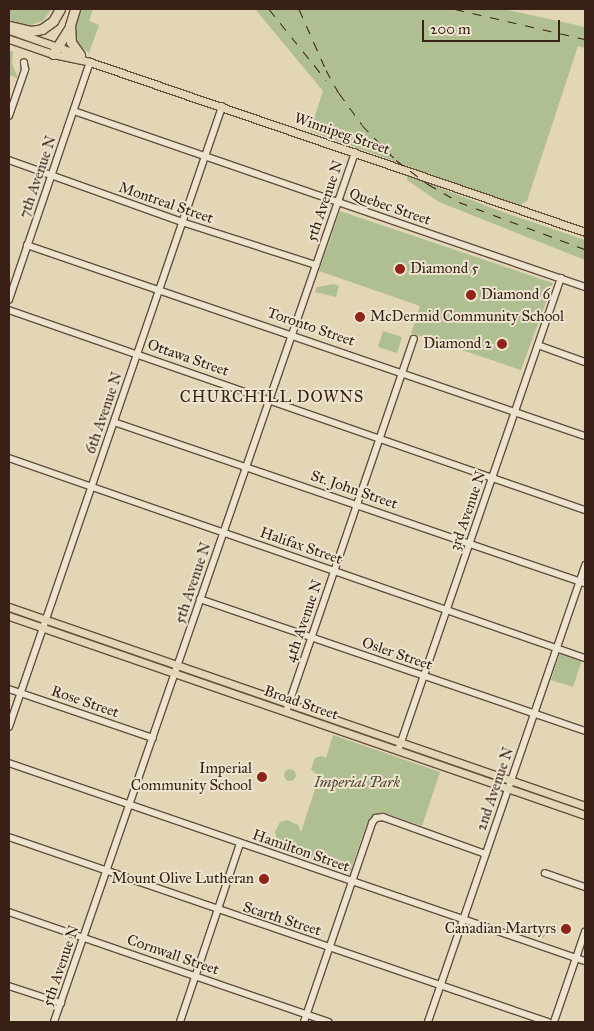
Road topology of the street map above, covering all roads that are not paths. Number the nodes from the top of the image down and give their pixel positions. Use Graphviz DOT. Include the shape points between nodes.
graph roads {
  1 [pos="60,9"];
  2 [pos="75,9"];
  3 [pos="70,25"];
  4 [pos="9,28"];
  5 [pos="9,39"];
  6 [pos="56,51"];
  7 [pos="80,55"];
  8 [pos="90,62"];
  9 [pos="24,63"];
  10 [pos="11,105"];
  11 [pos="222,107"];
  12 [pos="74,111"];
  13 [pos="9,116"];
  14 [pos="354,153"];
  15 [pos="205,156"];
  16 [pos="9,160"];
  17 [pos="51,176"];
  18 [pos="338,202"];
  19 [pos="182,222"];
  20 [pos="585,232"];
  21 [pos="28,245"];
  22 [pos="316,265"];
  23 [pos="561,278"];
  24 [pos="585,286"];
  25 [pos="160,289"];
  26 [pos="9,300"];
  27 [pos="9,310"];
  28 [pos="292,334"];
  29 [pos="414,339"];
  30 [pos="538,345"];
  31 [pos="137,354"];
  32 [pos="585,362"];
  33 [pos="403,372"];
  34 [pos="269,400"];
  35 [pos="515,411"];
  36 [pos="114,422"];
  37 [pos="585,436"];
  38 [pos="380,438"];
  39 [pos="9,458"];
  40 [pos="246,467"];
  41 [pos="492,478"];
  42 [pos="91,487"];
  43 [pos="357,504"];
  44 [pos="585,510"];
  45 [pos="223,533"];
  46 [pos="469,544"];
  47 [pos="585,565"];
  48 [pos="334,571"];
  49 [pos="582,582"];
  50 [pos="200,599"];
  51 [pos="9,607"];
  52 [pos="446,611"];
  53 [pos="9,616"];
  54 [pos="46,620"];
  55 [pos="43,628"];
  56 [pos="312,637"];
  57 [pos="556,648"];
  58 [pos="585,658"];
  59 [pos="178,665"];
  60 [pos="175,674"];
  61 [pos="424,676"];
  62 [pos="9,690"];
  63 [pos="20,694"];
  64 [pos="289,704"];
  65 [pos="286,712"];
  66 [pos="534,714"];
  67 [pos="9,727"];
  68 [pos="585,731"];
  69 [pos="153,738"];
  70 [pos="401,742"];
  71 [pos="398,752"];
  72 [pos="9,763"];
  73 [pos="511,781"];
  74 [pos="508,790"];
  75 [pos="129,805"];
  76 [pos="585,806"];
  77 [pos="585,815"];
  78 [pos="9,837"];
  79 [pos="240,844"];
  80 [pos="486,854"];
  81 [pos="106,872"];
  82 [pos="545,873"];
  83 [pos="352,881"];
  84 [pos="585,887"];
  85 [pos="218,911"];
  86 [pos="9,912"];
  87 [pos="463,920"];
  88 [pos="585,932"];
  89 [pos="84,938"];
  90 [pos="330,947"];
  91 [pos="576,958"];
  92 [pos="585,961"];
  93 [pos="196,976"];
  94 [pos="9,986"];
  95 [pos="441,986"];
  96 [pos="61,1004"];
  97 [pos="306,1014"];
  98 [pos="54,1022"];
  99 [pos="180,1022"];
  100 [pos="304,1022"];
  101 [pos="329,1022"];
  102 [pos="428,1022"];
  103 [pos="548,1022"];
  104 [pos="554,1022"];
  1 -- 4 [label="highway" via="53,21 38,30"];
  2 -- 3 [label="highway"];
  3 -- 6 [label="highway"];
  3 -- 7 [label="highway" via="71,42"];
  4 -- 6 [label="main road, Winnipeg Street"];
  5 -- 6 [label="main road, Winnipeg Street"];
  6 -- 7 [label="main road, Winnipeg Street"];
  6 -- 8 [label="main road, Winnipeg Street"];
  7 -- 8 [label="main road, Winnipeg Street"];
  8 -- 11 [label="main road, Winnipeg Street"];
  8 -- 12 [label="street, 7th Avenue N"];
  9 -- 10 [label="street" via="25,70"];
  10 -- 13 [label="street"];
  11 -- 14 [label="main road, Winnipeg Street"];
  11 -- 15 [label="street, 6th Avenue N"];
  12 -- 15 [label="street, Quebec Street"];
  12 -- 17 [label="street, 7th Avenue N"];
  14 -- 18 [label="street, 5th Avenue N"];
  14 -- 20 [label="main road, Winnipeg Street"];
  15 -- 18 [label="street, Quebec Street"];
  15 -- 19 [label="street, 6th Avenue N"];
  16 -- 17 [label="street, Montreal Street"];
  17 -- 19 [label="street, Montreal Street"];
  17 -- 21 [label="street, 7th Avenue N"];
  18 -- 22 [label="street, 5th Avenue N"];
  18 -- 23 [label="street, Quebec Street"];
  19 -- 22 [label="street, Montreal Street"];
  19 -- 25 [label="street, 6th Avenue N"];
  21 -- 25 [label="street, Toronto Street"];
  21 -- 26 [label="street, 7th Avenue N"];
  22 -- 28 [label="street, 5th Avenue N"];
  23 -- 24 [label="street, Quebec Street"];
  23 -- 30 [label="street, 3rd Avenue N"];
  25 -- 28 [label="street, Toronto Street"];
  25 -- 31 [label="street, 6th Avenue N"];
  27 -- 31 [label="street, Ottawa Street"];
  28 -- 33 [label="street, Toronto Street"];
  28 -- 34 [label="street, 5th Avenue N"];
  29 -- 33 [label="street, 4th Avenue N"];
  30 -- 32 [label="street"];
  30 -- 35 [label="street, 3rd Avenue N"];
  31 -- 34 [label="street, Ottawa Street"];
  31 -- 36 [label="street, 6th Avenue N"];
  33 -- 35 [label="street, Toronto Street"];
  33 -- 38 [label="street, 4th Avenue N"];
  34 -- 38 [label="street, Ottawa Street"];
  34 -- 40 [label="street, 5th Avenue N"];
  35 -- 37 [label="street, Toronto Street"];
  35 -- 41 [label="street, 3rd Avenue N"];
  36 -- 40 [label="street, St. John Street"];
  36 -- 42 [label="street, 6th Avenue N"];
  38 -- 41 [label="street, Ottawa Street"];
  38 -- 43 [label="street, 4th Avenue N"];
  39 -- 42 [label="street, Halifax Street"];
  40 -- 43 [label="street, St. John Street"];
  40 -- 45 [label="street, 5th Avenue N"];
  41 -- 44 [label="street, Ottawa Street"];
  41 -- 46 [label="street, 3rd Avenue N"];
  42 -- 45 [label="street, Halifax Street"];
  42 -- 54 [label="street, 6th Avenue N"];
  43 -- 46 [label="street, St. John Street"];
  43 -- 48 [label="street, 4th Avenue N"];
  45 -- 48 [label="street, Halifax Street"];
  45 -- 50 [label="street, 5th Avenue N"];
  46 -- 49 [label="street, St. John Street"];
  46 -- 52 [label="street, 3rd Avenue N"];
  47 -- 49 [label="street, 2nd Avenue N"];
  48 -- 52 [label="street, Halifax Street"];
  48 -- 56 [label="street, 4th Avenue N"];
  49 -- 57 [label="street, 2nd Avenue N"];
  50 -- 56 [label="street, Osler Street"];
  50 -- 59 [label="street, 5th Avenue N"];
  51 -- 54 [label="main road, Broad Street"];
  52 -- 57 [label="street, Halifax Street"];
  52 -- 61 [label="street, 3rd Avenue N"];
  53 -- 55 [label="main road, Broad Street"];
  54 -- 55 [label="street, 6th Avenue N"];
  54 -- 59 [label="main road, Broad Street"];
  55 -- 60 [label="main road, Broad Street"];
  55 -- 63 [label="street, 6th Avenue N"];
  56 -- 61 [label="street, Osler Street"];
  56 -- 64 [label="street, 4th Avenue N"];
  57 -- 58 [label="street, Halifax Street"];
  57 -- 66 [label="street, 2nd Avenue N"];
  59 -- 60 [label="street, 5th Avenue N"];
  59 -- 64 [label="main road, Broad Street"];
  60 -- 65 [label="main road, Broad Street"];
  60 -- 69 [label="street, 5th Avenue N"];
  61 -- 66 [label="street, Osler Street"];
  61 -- 70 [label="street, 3rd Avenue N"];
  62 -- 63 [label="street, Rose Street"];
  63 -- 67 [label="street, 6th Avenue N"];
  63 -- 69 [label="street, Rose Street"];
  64 -- 65 [label="street, 4th Avenue N"];
  64 -- 70 [label="main road, Broad Street"];
  65 -- 71 [label="main road, Broad Street"];
  66 -- 68 [label="street, Osler Street"];
  66 -- 73 [label="street, 2nd Avenue N"];
  69 -- 75 [label="street, 5th Avenue N"];
  70 -- 71 [label="street, 3rd Avenue N"];
  70 -- 73 [label="main road, Broad Street"];
  71 -- 74 [label="main road, Broad Street"];
  72 -- 75 [label="street, Hamilton Street"];
  73 -- 74 [label="street, 2nd Avenue N"];
  73 -- 76 [label="main road, Broad Street"];
  74 -- 77 [label="main road, Broad Street"];
  74 -- 80 [label="street, 2nd Avenue N"];
  75 -- 79 [label="street, Hamilton Street"];
  75 -- 81 [label="street, 5th Avenue N"];
  78 -- 81 [label="street, Scarth Street"];
  79 -- 83 [label="street, Hamilton Street"];
  79 -- 85 [label="street"];
  80 -- 83 [label="street" via="376,818"];
  80 -- 87 [label="street, 2nd Avenue N"];
  81 -- 85 [label="street, Scarth Street"];
  81 -- 89 [label="street, 5th Avenue N"];
  82 -- 84 [label="street"];
  83 -- 87 [label="street, Hamilton Street"];
  83 -- 90 [label="street"];
  85 -- 90 [label="street, Scarth Street"];
  85 -- 93 [label="street"];
  86 -- 89 [label="street, Cornwall Street"];
  87 -- 91 [label="street, Hamilton Street"];
  87 -- 95 [label="street, 2nd Avenue N"];
  88 -- 91 [label="street"];
  89 -- 93 [label="street, Cornwall Street"];
  89 -- 96 [label="street, 5th Avenue N"];
  90 -- 95 [label="street, Scarth Street"];
  90 -- 97 [label="street"];
  91 -- 92 [label="street, Hamilton Street"];
  91 -- 104 [label="street"];
  93 -- 97 [label="street, Cornwall Street"];
  93 -- 99 [label="street"];
  94 -- 96 [label="street"];
  95 -- 102 [label="street, 2nd Avenue N"];
  95 -- 103 [label="street, Scarth Street"];
  96 -- 98 [label="street, 5th Avenue N"];
  97 -- 100 [label="street"];
  97 -- 101 [label="street, Cornwall Street"];
}
